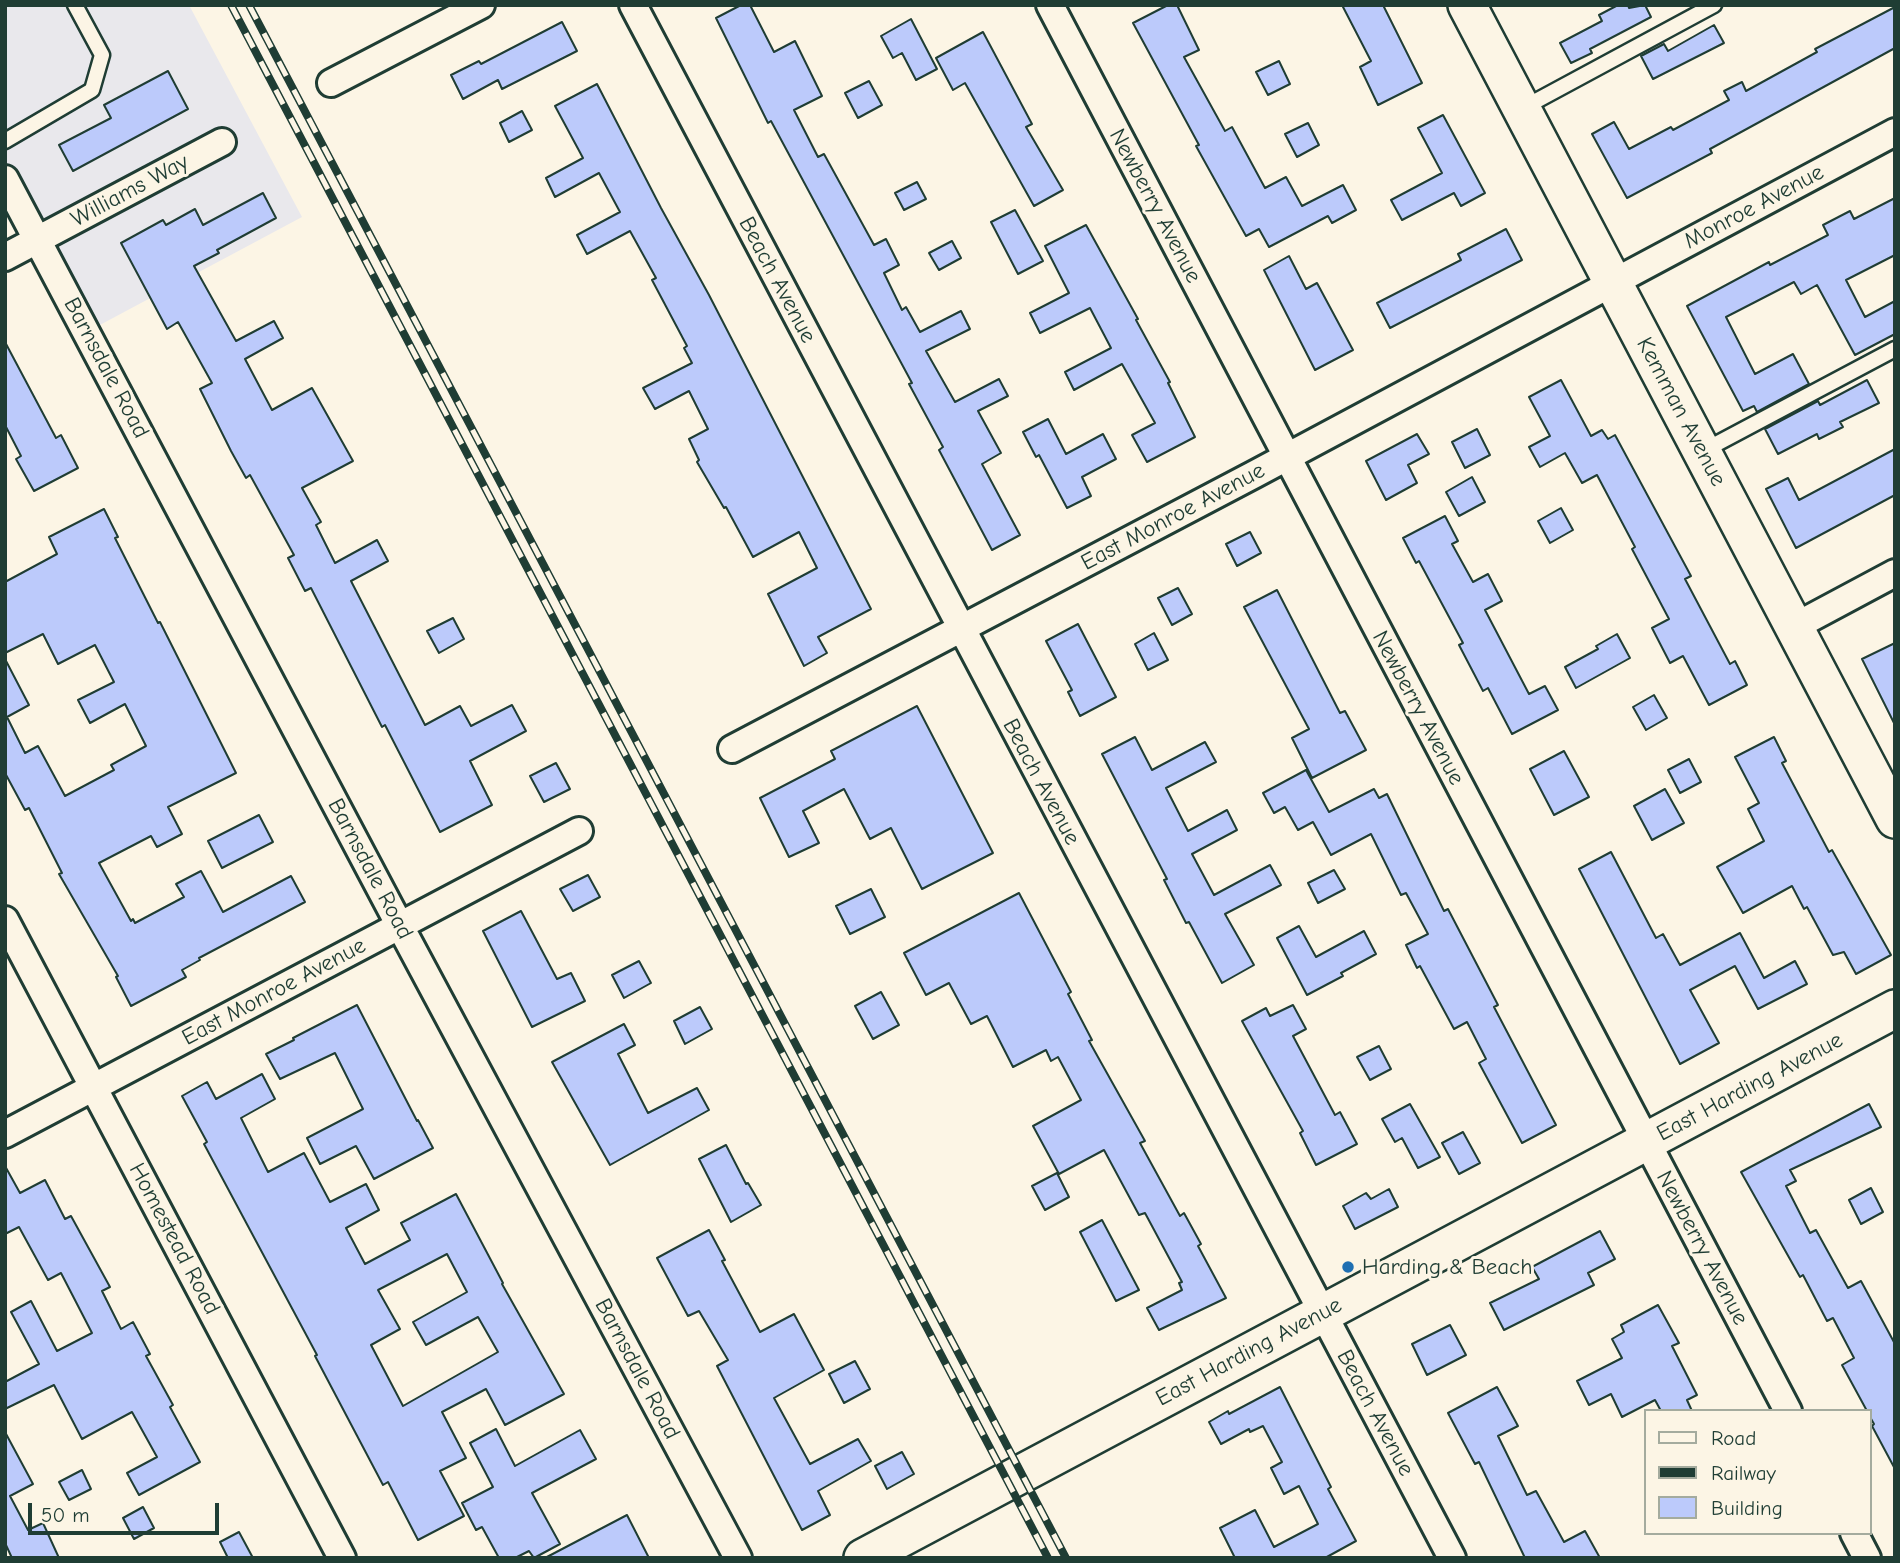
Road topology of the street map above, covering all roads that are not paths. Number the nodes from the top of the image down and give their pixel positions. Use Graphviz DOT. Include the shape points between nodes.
graph roads {
  1 [pos="75,5"];
  2 [pos="481,5"];
  3 [pos="633,5"];
  4 [pos="1050,5"];
  5 [pos="1467,5"];
  6 [pos="1714,5"];
  7 [pos="331,83"];
  8 [pos="1522,108"];
  9 [pos="1895,132"];
  10 [pos="5,141"];
  11 [pos="222,142"];
  12 [pos="5,179"];
  13 [pos="38,240"];
  14 [pos="5,257"];
  15 [pos="1613,282"];
  16 [pos="1895,349"];
  17 [pos="1702,452"];
  18 [pos="1286,457"];
  19 [pos="1895,573"];
  20 [pos="1794,627"];
  21 [pos="960,629"];
  22 [pos="732,749"];
  23 [pos="1891,802"];
  24 [pos="579,831"];
  25 [pos="5,920"];
  26 [pos="400,926"];
  27 [pos="1895,1009"];
  28 [pos="93,1087"];
  29 [pos="5,1134"];
  30 [pos="1646,1143"];
  31 [pos="1322,1313"];
  32 [pos="1787,1409"];
  33 [pos="1855,1535"];
  34 [pos="342,1558"];
  35 [pos="738,1558"];
  36 [pos="863,1558"];
  37 [pos="1452,1558"];
  38 [pos="1867,1558"];
  1 -- 10 [label="lane" via="102,55 92,90"];
  2 -- 7 [label="street"];
  3 -- 21 [label="street, Beach Avenue"];
  4 -- 18 [label="street, Newberry Avenue"];
  5 -- 8 [label="street, Kemman Avenue"];
  6 -- 8 [label="lane"];
  8 -- 15 [label="street, Kemman Avenue"];
  9 -- 15 [label="street, Monroe Avenue"];
  11 -- 13 [label="street, Williams Way"];
  12 -- 13 [label="street, Barnsdale Road"];
  13 -- 14 [label="street, Williams Way"];
  13 -- 26 [label="street, Barnsdale Road"];
  15 -- 17 [label="street, Kemman Avenue"];
  15 -- 18 [label="street, East Monroe Avenue"];
  16 -- 17 [label="lane"];
  17 -- 20 [label="street, Kemman Avenue"];
  18 -- 21 [label="street, East Monroe Avenue"];
  18 -- 30 [label="street, Newberry Avenue"];
  19 -- 20 [label="street"];
  20 -- 23 [label="street, Kemman Avenue"];
  21 -- 22 [label="street, East Monroe Avenue"];
  21 -- 31 [label="street, Beach Avenue"];
  24 -- 26 [label="street, East Monroe Avenue"];
  25 -- 28 [label="street, Homestead Road"];
  26 -- 28 [label="street, East Monroe Avenue"];
  26 -- 35 [label="street, Barnsdale Road"];
  27 -- 30 [label="street, East Harding Avenue"];
  28 -- 29 [label="street, East Monroe Avenue"];
  28 -- 34 [label="street, Homestead Road"];
  30 -- 31 [label="street, East Harding Avenue"];
  30 -- 32 [label="street, Newberry Avenue"];
  31 -- 36 [label="street, East Harding Avenue"];
  31 -- 37 [label="street, Beach Avenue"];
  33 -- 38 [label="street"];
}
